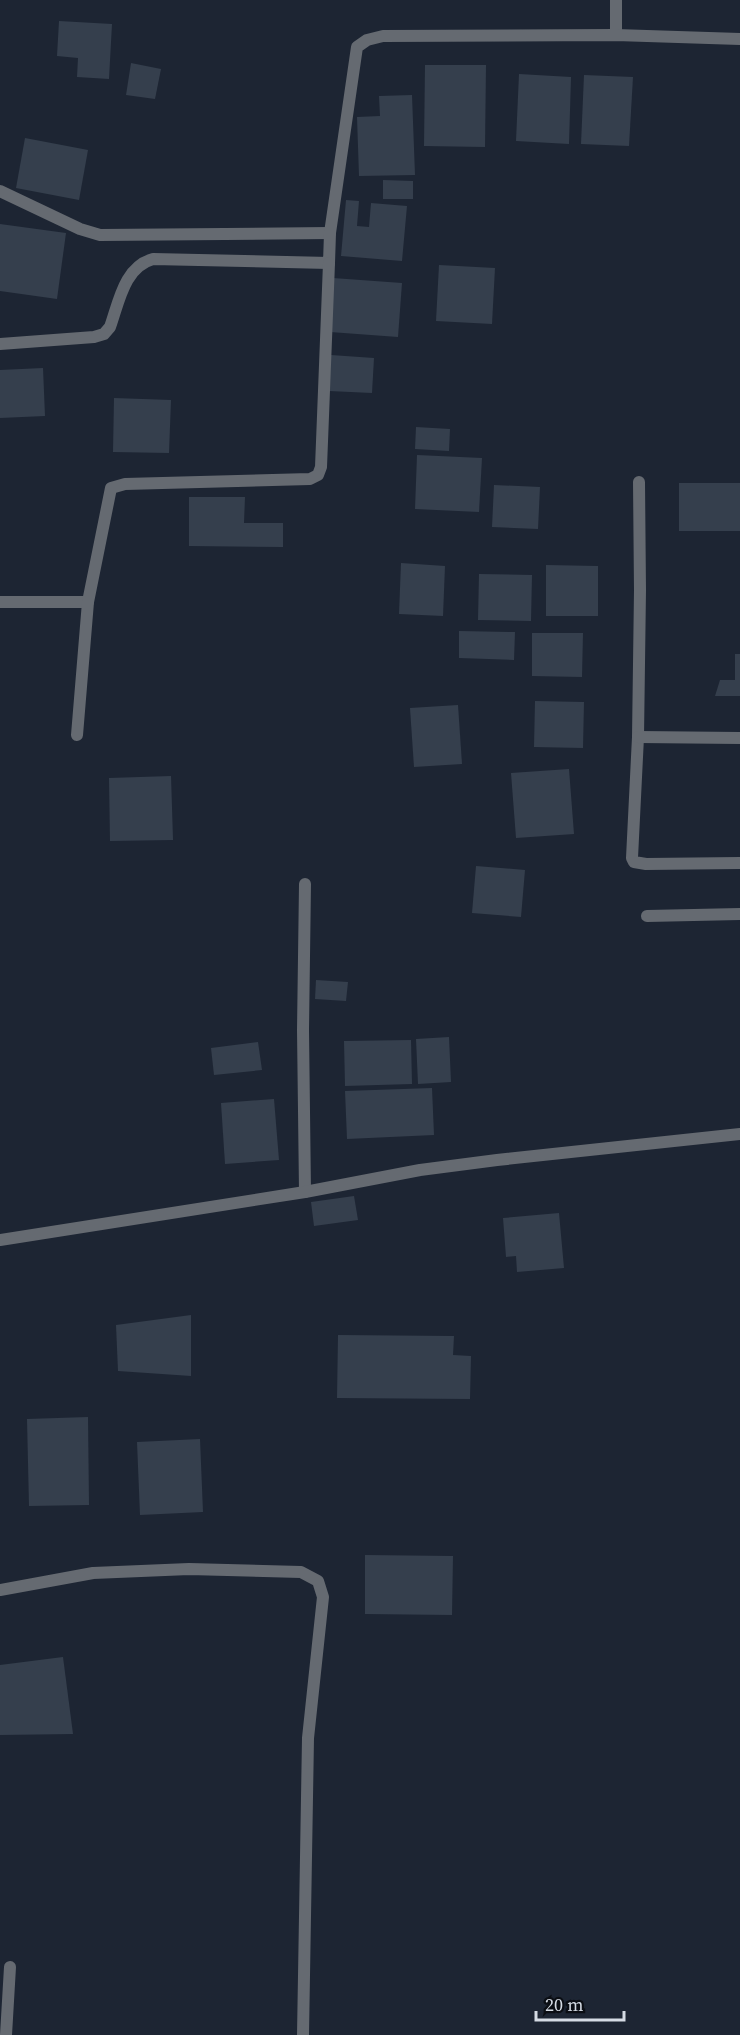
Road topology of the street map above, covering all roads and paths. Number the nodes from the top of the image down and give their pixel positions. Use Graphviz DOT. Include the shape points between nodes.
graph roads {
  1 [pos="616,0"];
  2 [pos="616,35"];
  3 [pos="740,39"];
  4 [pos="0,191"];
  5 [pos="330,233"];
  6 [pos="329,263"];
  7 [pos="0,344"];
  8 [pos="639,482"];
  9 [pos="0,602"];
  10 [pos="88,602"];
  11 [pos="77,735"];
  12 [pos="638,737"];
  13 [pos="740,738"];
  14 [pos="740,863"];
  15 [pos="305,884"];
  16 [pos="740,914"];
  17 [pos="647,916"];
  18 [pos="740,1134"];
  19 [pos="305,1191"];
  20 [pos="0,1240"];
  21 [pos="0,1590"];
  22 [pos="10,1967"];
  23 [pos="6,2035"];
  24 [pos="303,2035"];
  1 -- 2 [label="street"];
  2 -- 3 [label="street"];
  2 -- 5 [label="street" via="383,36 367,40 357,47"];
  4 -- 5 [label="street" via="100,235"];
  5 -- 6 [label="street"];
  6 -- 7 [label="street" via="153,259 143,262 129,276 104,334"];
  6 -- 10 [label="street" via="318,475 310,479 125,484 111,488"];
  8 -- 12 [label="street"];
  9 -- 10 [label="street"];
  10 -- 11 [label="street"];
  12 -- 13 [label="street"];
  12 -- 14 [label="street" via="634,862"];
  15 -- 19 [label="street"];
  16 -- 17 [label="street"];
  18 -- 19 [label="street" via="420,1170"];
  19 -- 20 [label="street"];
  21 -- 24 [label="street" via="93,1573 189,1569 301,1572 318,1581 323,1598 308,1738"];
  22 -- 23 [label="street"];
}
